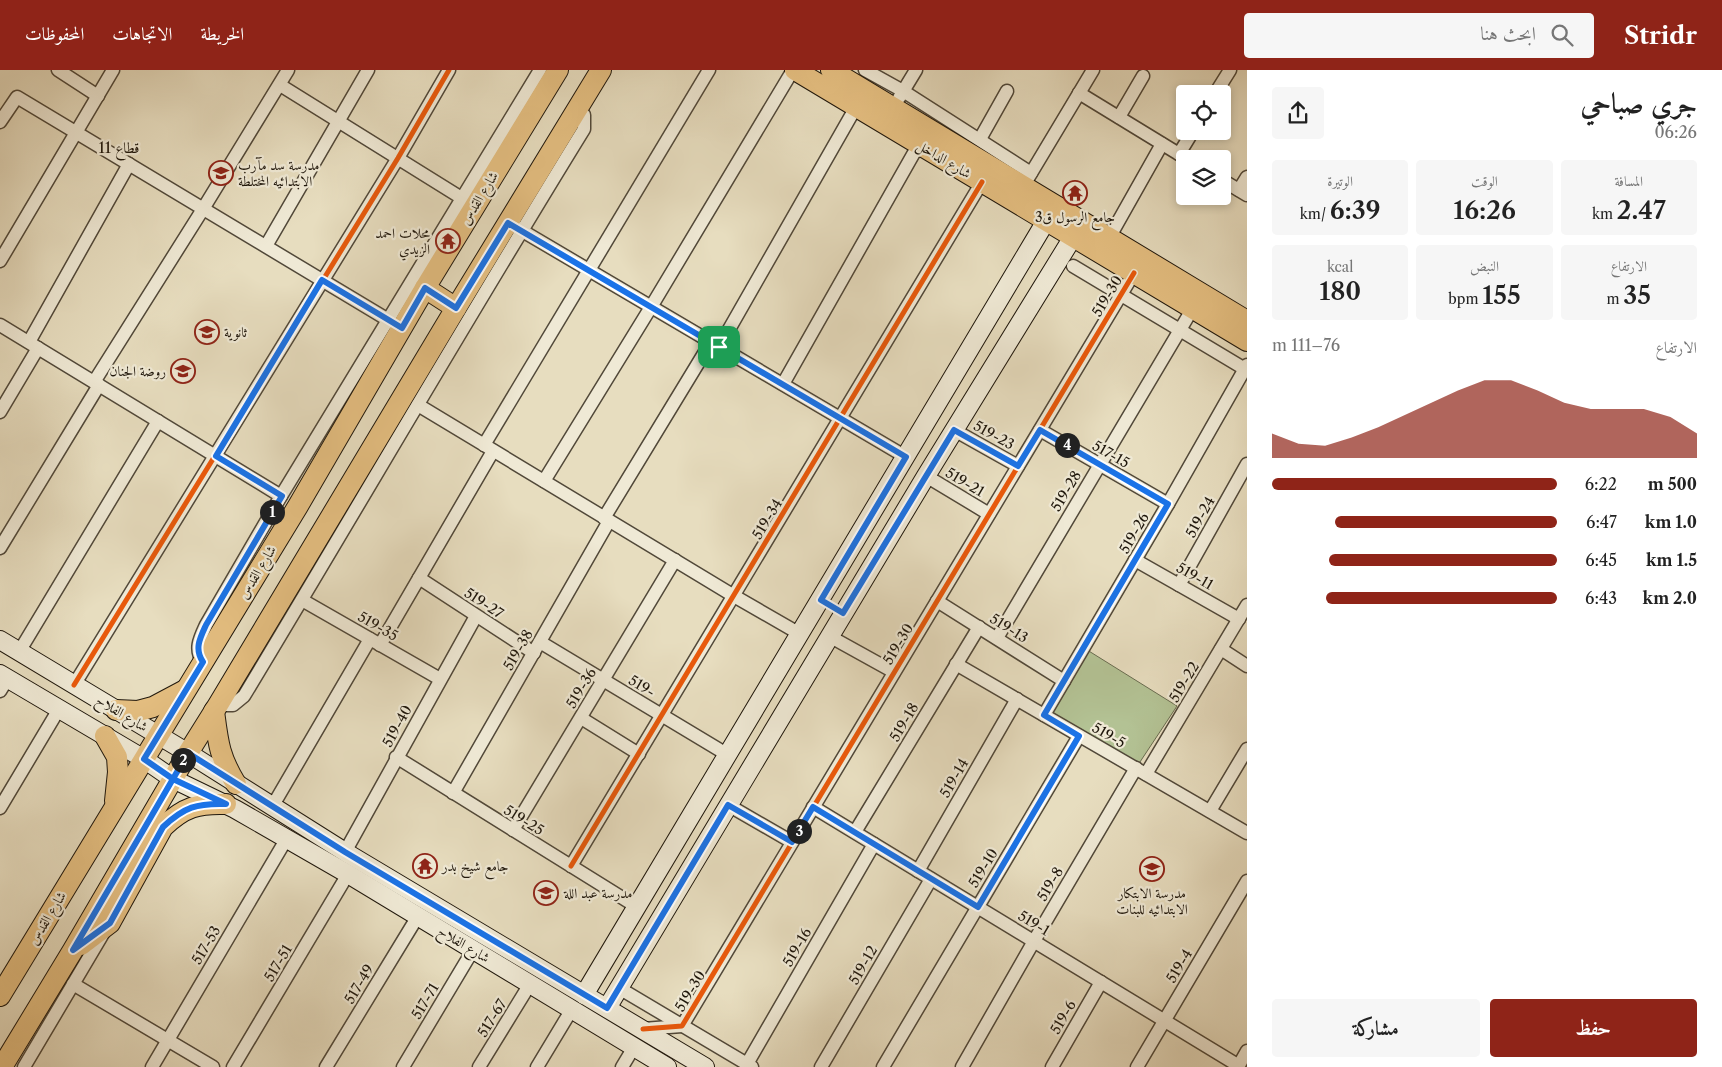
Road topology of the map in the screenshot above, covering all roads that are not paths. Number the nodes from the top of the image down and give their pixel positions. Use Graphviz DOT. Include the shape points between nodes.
graph roads {
  1 [pos="58,70"];
  2 [pos="113,70"];
  3 [pos="288,70"];
  4 [pos="368,70"];
  5 [pos="449,70"];
  6 [pos="540,70"];
  7 [pos="558,70"];
  8 [pos="601,70"];
  9 [pos="709,70"];
  10 [pos="794,70"];
  11 [pos="865,70"];
  12 [pos="916,70"];
  13 [pos="1093,70"];
  14 [pos="1230,70"];
  15 [pos="833,71"];
  16 [pos="1143,76"];
  17 [pos="280,85"];
  18 [pos="1221,85"];
  19 [pos="1007,91"];
  20 [pos="1079,93"];
  21 [pos="98,96"];
  22 [pos="898,99"];
  23 [pos="856,107"];
  24 [pos="1119,118"];
  25 [pos="338,120"];
  26 [pos="0,122"];
  27 [pos="76,133"];
  28 [pos="980,139"];
  29 [pos="919,144"];
  30 [pos="1162,144"];
  31 [pos="1176,152"];
  32 [pos="398,158"];
  33 [pos="129,164"];
  34 [pos="1247,177"];
  35 [pos="1027,179"];
  36 [pos="982,182"];
  37 [pos="1231,186"];
  38 [pos="1243,193"];
  39 [pos="469,202"];
  40 [pos="203,209"];
  41 [pos="1046,221"];
  42 [pos="515,227"];
  43 [pos="1073,237"];
  44 [pos="1109,238"];
  45 [pos="266,246"];
  46 [pos="0,261"];
  47 [pos="1073,266"];
  48 [pos="588,270"];
  49 [pos="1134,273"];
  50 [pos="322,280"];
  51 [pos="425,288"];
  52 [pos="1121,295"];
  53 [pos="652,307"];
  54 [pos="456,308"];
  55 [pos="1193,308"];
  56 [pos="1247,321"];
  57 [pos="395,324"];
  58 [pos="0,325"];
  59 [pos="1179,331"];
  60 [pos="1247,341"];
  61 [pos="34,345"];
  62 [pos="715,345"];
  63 [pos="1246,367"];
  64 [pos="96,383"];
  65 [pos="783,384"];
  66 [pos="418,406"];
  67 [pos="0,412"];
  68 [pos="840,418"];
  69 [pos="158,421"];
  70 [pos="954,430"];
  71 [pos="1040,430"];
  72 [pos="489,448"];
  73 [pos="216,456"];
  74 [pos="906,457"];
  75 [pos="1247,464"];
  76 [pos="1100,465"];
  77 [pos="1018,466"];
  78 [pos="926,476"];
  79 [pos="544,481"];
  80 [pos="282,496"];
  81 [pos="1168,504"];
  82 [pos="989,514"];
  83 [pos="607,519"];
  84 [pos="0,548"];
  85 [pos="675,560"];
  86 [pos="1136,560"];
  87 [pos="419,578"];
  88 [pos="1179,585"];
  89 [pos="734,596"];
  90 [pos="302,600"];
  91 [pos="821,600"];
  92 [pos="937,601"];
  93 [pos="1247,605"];
  94 [pos="843,613"];
  95 [pos="476,616"];
  96 [pos="1239,619"];
  97 [pos="979,627"];
  98 [pos="800,634"];
  99 [pos="829,636"];
  100 [pos="997,638"];
  101 [pos="0,640"];
  102 [pos="375,642"];
  103 [pos="537,647"];
  104 [pos="1221,649"];
  105 [pos="19,652"];
  106 [pos="203,662"];
  107 [pos="956,664"];
  108 [pos="1247,666"];
  109 [pos="894,672"];
  110 [pos="440,678"];
  111 [pos="603,680"];
  112 [pos="2,681"];
  113 [pos="1064,681"];
  114 [pos="74,684"];
  115 [pos="186,690"];
  116 [pos="1017,699"];
  117 [pos="216,708"];
  118 [pos="59,709"];
  119 [pos="116,710"];
  120 [pos="662,715"];
  121 [pos="1044,715"];
  122 [pos="581,718"];
  123 [pos="158,735"];
  124 [pos="105,736"];
  125 [pos="1079,736"];
  126 [pos="1247,749"];
  127 [pos="188,753"];
  128 [pos="639,754"];
  129 [pos="728,755"];
  130 [pos="396,757"];
  131 [pos="144,759"];
  132 [pos="1141,771"];
  133 [pos="173,779"];
  134 [pos="236,784"];
  135 [pos="454,793"];
  136 [pos="226,804"];
  137 [pos="728,805"];
  138 [pos="114,806"];
  139 [pos="272,807"];
  140 [pos="813,807"];
  141 [pos="0,808"];
  142 [pos="1210,812"];
  143 [pos="514,830"];
  144 [pos="855,832"];
  145 [pos="1247,833"];
  146 [pos="286,838"];
  147 [pos="792,842"];
  148 [pos="874,844"];
  149 [pos="345,852"];
  150 [pos="571,866"];
  151 [pos="918,871"];
  152 [pos="348,874"];
  153 [pos="931,879"];
  154 [pos="1247,881"];
  155 [pos="637,907"];
  156 [pos="978,907"];
  157 [pos="418,916"];
  158 [pos="110,923"];
  159 [pos="1034,941"];
  160 [pos="73,950"];
  161 [pos="473,950"];
  162 [pos="1101,982"];
  163 [pos="73,984"];
  164 [pos="530,984"];
  165 [pos="2,987"];
  166 [pos="619,988"];
  167 [pos="584,995"];
  168 [pos="607,1008"];
  169 [pos="572,1009"];
  170 [pos="1164,1020"];
  171 [pos="38,1025"];
  172 [pos="682,1026"];
  173 [pos="642,1029"];
  174 [pos="167,1040"];
  175 [pos="634,1047"];
  176 [pos="1247,1051"];
  177 [pos="750,1066"];
  178 [pos="1238,1066"];
  179 [pos="2,1067"];
  180 [pos="24,1067"];
  181 [pos="152,1067"];
  182 [pos="213,1067"];
  183 [pos="233,1067"];
  184 [pos="326,1067"];
  185 [pos="403,1067"];
  186 [pos="479,1067"];
  187 [pos="537,1067"];
  188 [pos="622,1067"];
  189 [pos="667,1067"];
  190 [pos="705,1067"];
  191 [pos="822,1067"];
  192 [pos="883,1067"];
  193 [pos="962,1067"];
  194 [pos="1052,1067"];
  195 [pos="1137,1067"];
  1 -- 21 [label="street"];
  2 -- 21 [label="street"];
  3 -- 17 [label="street"];
  4 -- 25 [label="street"];
  5 -- 32 [label="street"];
  6 -- 39 [label="street"];
  7 -- 39 [label="main road, شارع القدس"];
  8 -- 42 [label="main road"];
  9 -- 48 [label="street"];
  10 -- 23 [label="main road, شارع الداخل"];
  10 -- 53 [label="street"];
  11 -- 22 [label="street"];
  12 -- 22 [label="street"];
  13 -- 20 [label="street"];
  14 -- 18 [label="street"];
  15 -- 22 [label="main road, شارع الداخل"];
  16 -- 24 [label="street"];
  17 -- 25 [label="street"];
  17 -- 40 [label="street"];
  19 -- 28 [label="street"];
  20 -- 24 [label="street"];
  20 -- 35 [label="street"];
  21 -- 27 [label="street"];
  22 -- 28 [label="street"];
  22 -- 35 [label="main road, شارع الداخل"];
  23 -- 29 [label="main road, شارع الداخل"];
  23 -- 62 [label="street, 519-38"];
  24 -- 30 [label="street"];
  25 -- 32 [label="street"];
  25 -- 45 [label="street"];
  26 -- 27 [label="street" via="17,97"];
  27 -- 33 [label="street"];
  27 -- 46 [label="street"];
  28 -- 35 [label="street"];
  29 -- 36 [label="main road, شارع الداخل"];
  29 -- 65 [label="street"];
  30 -- 31 [label="street"];
  30 -- 44 [label="street"];
  32 -- 39 [label="street"];
  32 -- 50 [label="street"];
  33 -- 40 [label="street"];
  33 -- 61 [label="street"];
  34 -- 38 [label="street"];
  35 -- 44 [label="main road, شارع الداخل"];
  36 -- 41 [label="main road, شارع الداخل"];
  36 -- 68 [label="street, 519-34"];
  37 -- 38 [label="street"];
  39 -- 51 [label="main road, شارع القدس"];
  39 -- 57 [label="street"];
  40 -- 45 [label="street"];
  40 -- 64 [label="street"];
  41 -- 43 [label="main road, شارع الداخل"];
  41 -- 74 [label="street"];
  42 -- 48 [label="street"];
  42 -- 54 [label="main road"];
  42 -- 66 [label="street"];
  43 -- 49 [label="main road, شارع الداخل"];
  43 -- 70 [label="street"];
  44 -- 56 [label="main road, شارع الداخل"];
  45 -- 50 [label="street"];
  47 -- 52 [label="street"];
  48 -- 53 [label="street"];
  48 -- 72 [label="street"];
  49 -- 52 [label="street, 519-30"];
  49 -- 55 [label="main road, شارع الداخل"];
  50 -- 57 [label="street"];
  50 -- 73 [label="street"];
  51 -- 54 [label="main road"];
  51 -- 57 [label="main road, شارع القدس"];
  52 -- 59 [label="street"];
  52 -- 71 [label="street, 519-30"];
  53 -- 62 [label="street"];
  53 -- 79 [label="street"];
  54 -- 117 [label="main road"];
  55 -- 59 [label="street, 519-28"];
  55 -- 60 [label="main road, شارع الداخل"];
  57 -- 80 [label="street"];
  57 -- 106 [label="main road, شارع القدس" via="298,506"];
  58 -- 61 [label="street"];
  59 -- 63 [label="street"];
  59 -- 76 [label="street, 519-28"];
  61 -- 64 [label="street"];
  61 -- 67 [label="street"];
  62 -- 65 [label="street"];
  62 -- 83 [label="street, 519-38"];
  63 -- 81 [label="street, 519-26"];
  64 -- 69 [label="street"];
  64 -- 84 [label="street"];
  65 -- 68 [label="street"];
  66 -- 72 [label="street"];
  66 -- 90 [label="street"];
  68 -- 74 [label="street"];
  68 -- 89 [label="street, 519-34"];
  69 -- 73 [label="street"];
  69 -- 105 [label="street"];
  70 -- 77 [label="street, 519-23"];
  70 -- 78 [label="street"];
  71 -- 76 [label="street, 517-15"];
  71 -- 77 [label="street, 519-30"];
  72 -- 79 [label="street"];
  72 -- 87 [label="street"];
  73 -- 80 [label="street"];
  73 -- 114 [label="street"];
  74 -- 91 [label="street"];
  75 -- 88 [label="street, 519-24"];
  76 -- 81 [label="street, 517-15"];
  76 -- 100 [label="street, 519-28"];
  77 -- 82 [label="street, 519-30"];
  78 -- 82 [label="street, 519-21"];
  78 -- 94 [label="street"];
  79 -- 83 [label="street"];
  80 -- 106 [label="street" via="206,625 197,648"];
  81 -- 86 [label="street, 519-26"];
  82 -- 92 [label="street, 519-30"];
  83 -- 85 [label="street"];
  83 -- 103 [label="street, 519-38"];
  85 -- 89 [label="street"];
  85 -- 111 [label="street, 519-36"];
  86 -- 88 [label="street, 519-11"];
  86 -- 113 [label="street, 519-26"];
  87 -- 95 [label="street, 519-27"];
  87 -- 102 [label="street"];
  88 -- 96 [label="street, 519-11"];
  89 -- 98 [label="street"];
  89 -- 120 [label="street, 519-34"];
  90 -- 102 [label="street, 519-35"];
  90 -- 117 [label="street" via="244,696 233,705"];
  91 -- 94 [label="street"];
  91 -- 98 [label="street"];
  92 -- 97 [label="street, 519-13"];
  92 -- 109 [label="street, 519-30"];
  93 -- 96 [label="street, 519-22"];
  94 -- 99 [label="street"];
  95 -- 103 [label="street, 519-27"];
  95 -- 110 [label="street, 519-40"];
  96 -- 104 [label="street, 519-22"];
  97 -- 100 [label="street, 519-13"];
  97 -- 107 [label="street, 519-18"];
  98 -- 129 [label="street"];
  99 -- 109 [label="street"];
  99 -- 137 [label="street"];
  100 -- 113 [label="street, 519-13"];
  101 -- 105 [label="street, شارع الفلاح"];
  102 -- 110 [label="street, 519-35"];
  102 -- 139 [label="street"];
  103 -- 111 [label="street, 519-"];
  103 -- 135 [label="street, 519-38"];
  104 -- 108 [label="street"];
  104 -- 132 [label="street, 519-22"];
  105 -- 114 [label="street, شارع الفلاح"];
  106 -- 115 [label="main road, شارع القدس"];
  107 -- 116 [label="street, 519-5"];
  107 -- 144 [label="street, 519-18"];
  109 -- 140 [label="street, 519-30"];
  110 -- 130 [label="street, 519-40"];
  111 -- 120 [label="street, 519-"];
  111 -- 122 [label="street, 519-36"];
  112 -- 118 [label="street, شارع الفلاح"];
  113 -- 121 [label="street, 519-26"];
  114 -- 119 [label="street, شارع الفلاح"];
  115 -- 119 [label="main road" via="138,711"];
  115 -- 123 [label="main road, شارع القدس"];
  116 -- 121 [label="street, 519-5"];
  116 -- 151 [label="street, 519-14"];
  117 -- 127 [label="main road"];
  117 -- 134 [label="main road" via="220,752"];
  118 -- 124 [label="street, شارع الفلاح"];
  118 -- 141 [label="street"];
  119 -- 123 [label="street, شارع الفلاح"];
  120 -- 128 [label="street, 519-34"];
  120 -- 129 [label="street, 519-"];
  121 -- 125 [label="street, 519-5"];
  122 -- 128 [label="street"];
  122 -- 143 [label="street, 519-36"];
  123 -- 127 [label="street, شارع الفلاح"];
  123 -- 131 [label="main road, شارع القدس"];
  124 -- 131 [label="street, شارع الفلاح"];
  124 -- 138 [label="main road" via="117,757"];
  125 -- 132 [label="street, 519-5"];
  125 -- 156 [label="street, 519-10"];
  126 -- 142 [label="street"];
  127 -- 133 [label="main road"];
  127 -- 134 [label="street, شارع الفلاح"];
  128 -- 150 [label="street, 519-34"];
  129 -- 155 [label="street"];
  130 -- 135 [label="street, 519-25"];
  130 -- 149 [label="street, 519-40"];
  131 -- 133 [label="street, شارع الفلاح"];
  131 -- 138 [label="main road, شارع القدس"];
  132 -- 142 [label="street, 519-5"];
  132 -- 159 [label="street, 519-8"];
  133 -- 136 [label="street, شارع الفلاح"];
  133 -- 160 [label="main road"];
  134 -- 139 [label="street, شارع الفلاح"];
  135 -- 143 [label="street, 519-25"];
  136 -- 146 [label="street, شارع الفلاح"];
  136 -- 158 [label="main road" via="211,803 188,808 163,827"];
  137 -- 147 [label="street"];
  137 -- 166 [label="street"];
  138 -- 165 [label="main road, شارع القدس"];
  139 -- 149 [label="street, شارع الفلاح"];
  140 -- 144 [label="street, 519-1"];
  140 -- 147 [label="street, 519-30"];
  142 -- 145 [label="street, 519-5"];
  143 -- 150 [label="street, 519-25"];
  144 -- 148 [label="street, 519-1"];
  146 -- 152 [label="street, شارع الفلاح"];
  146 -- 174 [label="street, 517-53"];
  147 -- 172 [label="street, 519-30"];
  148 -- 151 [label="street, 519-1"];
  148 -- 177 [label="street, 519-16"];
  149 -- 167 [label="street, شارع الفلاح"];
  150 -- 155 [label="street, 519-25"];
  151 -- 153 [label="street, 519-1"];
  152 -- 157 [label="street, شارع الفلاح"];
  152 -- 183 [label="street, 517-51"];
  153 -- 156 [label="street, 519-1"];
  153 -- 191 [label="street, 519-12"];
  154 -- 170 [label="street, 519-4"];
  155 -- 167 [label="street"];
  156 -- 159 [label="street, 519-1"];
  156 -- 192 [label="street, 519-10"];
  157 -- 161 [label="street, شارع الفلاح"];
  157 -- 184 [label="street, 517-49"];
  158 -- 160 [label="main road"];
  158 -- 163 [label="street"];
  159 -- 162 [label="street, 519-1"];
  159 -- 193 [label="street, 519-8"];
  160 -- 171 [label="main road"];
  161 -- 164 [label="street, شارع الفلاح"];
  161 -- 185 [label="street, 517-71"];
  162 -- 170 [label="street, 519-1"];
  162 -- 194 [label="street, 519-6"];
  163 -- 171 [label="street"];
  163 -- 174 [label="street"];
  164 -- 169 [label="street, شارع الفلاح"];
  164 -- 186 [label="street, 517-67"];
  166 -- 168 [label="street"];
  166 -- 172 [label="street"];
  167 -- 168 [label="street, شارع الفلاح"];
  168 -- 173 [label="street, شارع الفلاح"];
  169 -- 175 [label="street, شارع الفلاح"];
  169 -- 187 [label="street"];
  170 -- 178 [label="street, 519-1"];
  170 -- 195 [label="street, 519-4"];
  171 -- 179 [label="main road"];
  171 -- 180 [label="street"];
  172 -- 173 [label="street"];
  172 -- 177 [label="street"];
  173 -- 190 [label="street, شارع الفلاح"];
  174 -- 181 [label="street, 517-53"];
  174 -- 182 [label="street"];
  175 -- 188 [label="street"];
  175 -- 189 [label="street, شارع الفلاح"];
  176 -- 178 [label="street"];
}
